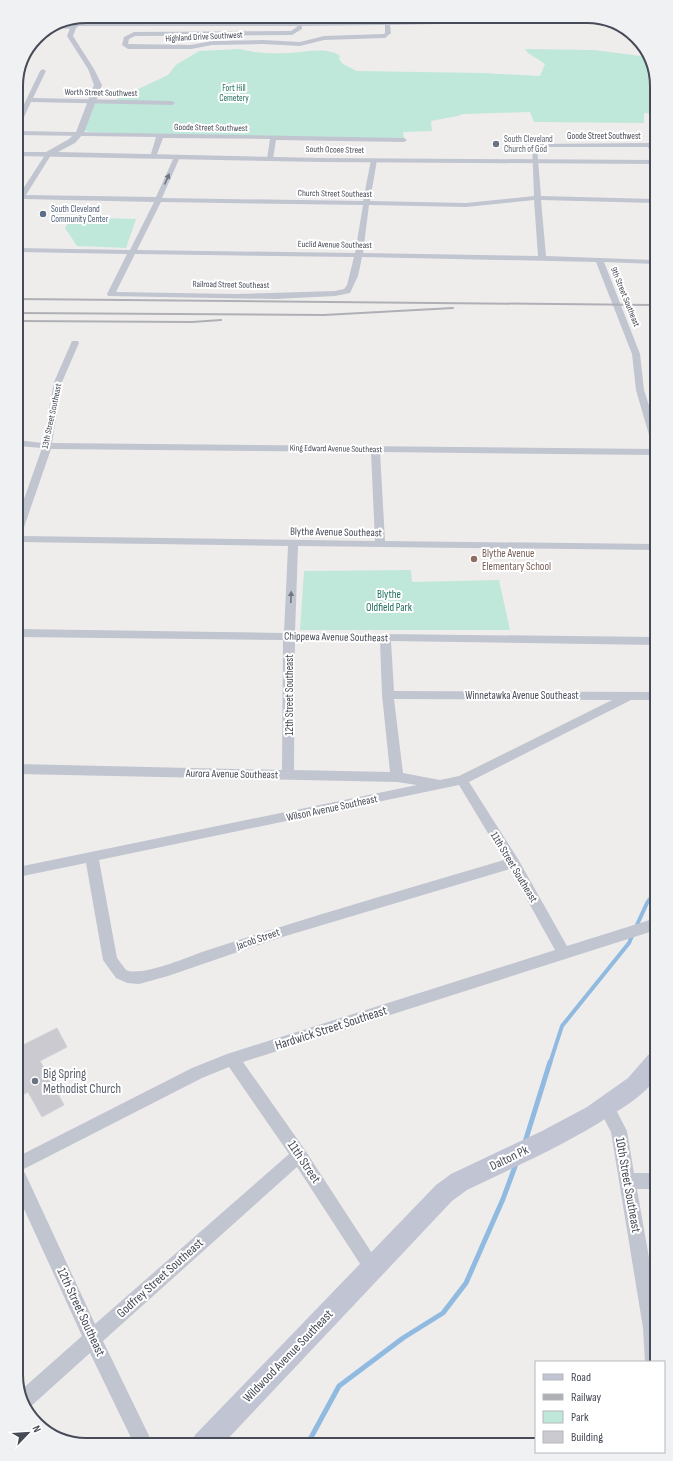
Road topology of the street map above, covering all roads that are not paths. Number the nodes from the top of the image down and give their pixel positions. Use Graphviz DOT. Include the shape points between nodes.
graph roads {
  1 [pos="387,23"];
  2 [pos="77,24"];
  3 [pos="299,24"];
  4 [pos="43,70"];
  5 [pos="30,100"];
  6 [pos="91,102"];
  7 [pos="172,103"];
  8 [pos="23,114"];
  9 [pos="23,133"];
  10 [pos="80,133"];
  11 [pos="160,136"];
  12 [pos="274,138"];
  13 [pos="404,140"];
  14 [pos="650,145"];
  15 [pos="23,154"];
  16 [pos="48,155"];
  17 [pos="153,157"];
  18 [pos="177,158"];
  19 [pos="270,158"];
  20 [pos="374,160"];
  21 [pos="536,162"];
  22 [pos="650,162"];
  23 [pos="23,191"];
  24 [pos="23,197"];
  25 [pos="537,198"];
  26 [pos="158,200"];
  27 [pos="650,202"];
  28 [pos="366,203"];
  29 [pos="23,250"];
  30 [pos="132,251"];
  31 [pos="359,256"];
  32 [pos="542,258"];
  33 [pos="599,260"];
  34 [pos="650,262"];
  35 [pos="75,343"];
  36 [pos="650,422"];
  37 [pos="23,444"];
  38 [pos="47,446"];
  39 [pos="375,449"];
  40 [pos="650,452"];
  41 [pos="23,517"];
  42 [pos="23,539"];
  43 [pos="292,544"];
  44 [pos="380,544"];
  45 [pos="650,547"];
  46 [pos="23,633"];
  47 [pos="289,636"];
  48 [pos="386,637"];
  49 [pos="650,641"];
  50 [pos="388,695"];
  51 [pos="629,696"];
  52 [pos="650,696"];
  53 [pos="23,769"];
  54 [pos="288,775"];
  55 [pos="397,777"];
  56 [pos="462,780"];
  57 [pos="446,784"];
  58 [pos="92,858"];
  59 [pos="513,863"];
  60 [pos="23,871"];
  61 [pos="650,926"];
  62 [pos="564,954"];
  63 [pos="232,1059"];
  64 [pos="650,1069"];
  65 [pos="606,1107"];
  66 [pos="299,1154"];
  67 [pos="23,1162"];
  68 [pos="628,1181"];
  69 [pos="650,1181"];
  70 [pos="23,1188"];
  71 [pos="372,1267"];
  72 [pos="650,1305"];
  73 [pos="92,1338"];
  74 [pos="27,1397"];
  75 [pos="141,1438"];
  76 [pos="210,1438"];
  1 -- 3 [label="street"];
  1 -- 3 [label="street, Highland Drive Southwest" via="388,33 385,36 324,38 300,44 212,43 191,47 125,45 126,38 134,34 292,33 300,28"];
  2 -- 3 [label="street"];
  2 -- 6 [label="street" via="70,36 98,85"];
  4 -- 5 [label="street"];
  5 -- 6 [label="street, Worth Street Southwest"];
  5 -- 8 [label="street"];
  6 -- 7 [label="street, Worth Street Southwest"];
  6 -- 10 [label="street"];
  9 -- 10 [label="street, Goode Street Southwest"];
  10 -- 11 [label="street, Goode Street Southwest"];
  10 -- 16 [label="street" via="72,141"];
  11 -- 12 [label="street, Goode Street Southwest"];
  11 -- 17 [label="street"];
  12 -- 13 [label="street, Goode Street Southwest"];
  12 -- 19 [label="street"];
  14 -- 21 [label="street, Goode Street Southwest" via="534,146"];
  15 -- 16 [label="street, South Ocoee Street"];
  16 -- 17 [label="street, South Ocoee Street"];
  16 -- 23 [label="street"];
  17 -- 18 [label="street, South Ocoee Street"];
  18 -- 19 [label="street, South Ocoee Street"];
  26 -- 18 [label="street, one-way"];
  19 -- 20 [label="street, South Ocoee Street"];
  20 -- 21 [label="street, South Ocoee Street"];
  20 -- 28 [label="street"];
  21 -- 22 [label="street, South Ocoee Street"];
  21 -- 25 [label="street"];
  24 -- 26 [label="street, Church Street Southeast"];
  25 -- 27 [label="street, Church Street Southeast"];
  25 -- 28 [label="street, Church Street Southeast" via="466,205"];
  25 -- 32 [label="street"];
  26 -- 28 [label="street, Church Street Southeast"];
  26 -- 30 [label="street"];
  28 -- 31 [label="street"];
  29 -- 30 [label="street, Euclid Avenue Southeast"];
  30 -- 31 [label="street, Euclid Avenue Southeast"];
  30 -- 31 [label="street, Railroad Street Southeast" via="111,294 341,294 349,288"];
  31 -- 32 [label="street, Euclid Avenue Southeast"];
  32 -- 33 [label="street, Euclid Avenue Southeast"];
  33 -- 34 [label="street, Euclid Avenue Southeast"];
  33 -- 36 [label="street, 9th Street Southeast" via="636,354 640,390"];
  35 -- 38 [label="street, 13th Street Southeast" via="58,382"];
  37 -- 38 [label="street, King Edward Avenue Southeast"];
  38 -- 39 [label="street, King Edward Avenue Southeast"];
  38 -- 41 [label="street, 13th Street Southeast"];
  39 -- 40 [label="street, King Edward Avenue Southeast"];
  39 -- 44 [label="street"];
  42 -- 43 [label="street, Blythe Avenue Southeast"];
  43 -- 44 [label="street, Blythe Avenue Southeast"];
  47 -- 43 [label="street, 12th Street Southeast, one-way"];
  44 -- 45 [label="street, Blythe Avenue Southeast"];
  46 -- 47 [label="street, Chippewa Avenue Southeast"];
  47 -- 48 [label="street, Chippewa Avenue Southeast"];
  47 -- 54 [label="street, 12th Street Southeast"];
  48 -- 49 [label="street, Chippewa Avenue Southeast"];
  48 -- 50 [label="street"];
  50 -- 51 [label="street, Winnetawka Avenue Southeast"];
  50 -- 55 [label="street"];
  51 -- 52 [label="street, Winnetawka Avenue Southeast"];
  51 -- 56 [label="street, Wilson Avenue Southeast"];
  53 -- 54 [label="street, Aurora Avenue Southeast"];
  54 -- 55 [label="street, Aurora Avenue Southeast"];
  55 -- 57 [label="street, Aurora Avenue Southeast"];
  56 -- 57 [label="street, Wilson Avenue Southeast"];
  56 -- 59 [label="street, 11th Street Southeast"];
  57 -- 58 [label="street, Wilson Avenue Southeast"];
  58 -- 59 [label="street, Jacob Street" via="110,960 121,974 139,978 279,932"];
  58 -- 60 [label="street, Wilson Avenue Southeast"];
  59 -- 62 [label="street, 11th Street Southeast"];
  61 -- 62 [label="street, Hardwick Street Southeast"];
  62 -- 63 [label="street, Hardwick Street Southeast"];
  63 -- 66 [label="street, 11th Street"];
  63 -- 67 [label="street, Hardwick Street Southeast" via="197,1073"];
  64 -- 65 [label="main road, Dalton Pk" via="637,1084"];
  65 -- 68 [label="street, 10th Street Southeast" via="619,1131"];
  65 -- 71 [label="main road, Dalton Pk" via="459,1182 429,1207"];
  66 -- 71 [label="street, 11th Street"];
  66 -- 73 [label="street, Godfrey Street Southeast"];
  68 -- 69 [label="street"];
  68 -- 72 [label="street, 10th Street Southeast"];
  70 -- 73 [label="street, 12th Street Southeast"];
  71 -- 76 [label="main road, Wildwood Avenue Southeast"];
  73 -- 74 [label="street, Godfrey Street Southeast"];
  73 -- 75 [label="street, 12th Street Southeast"];
}
